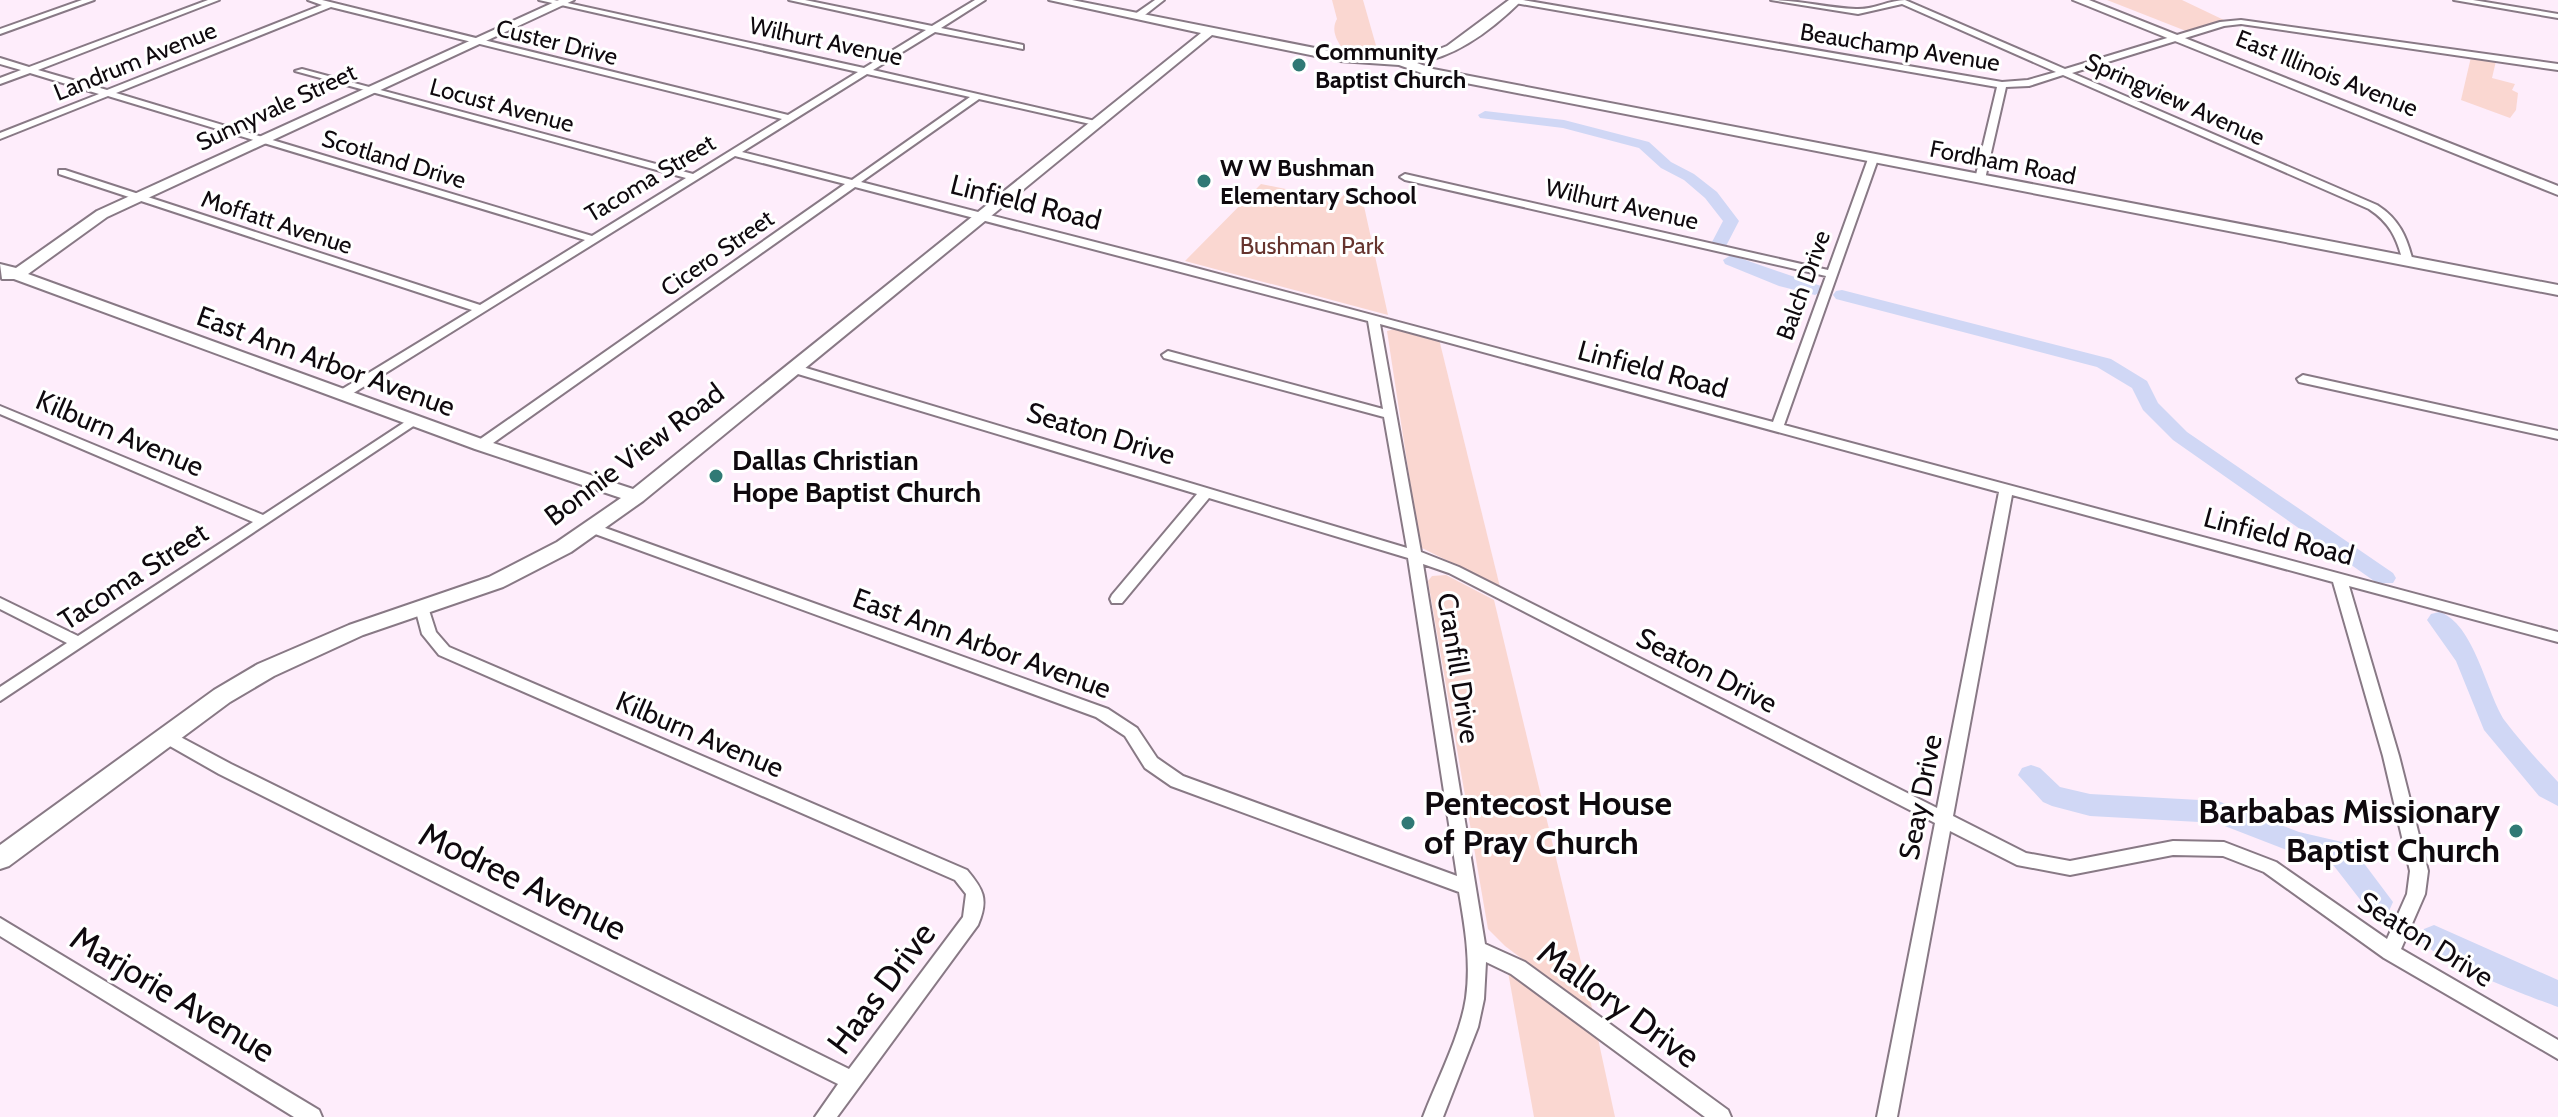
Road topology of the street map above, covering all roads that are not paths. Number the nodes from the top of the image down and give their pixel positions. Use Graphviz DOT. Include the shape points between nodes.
graph roads {
  1 [pos="62,0"];
  2 [pos="90,0"];
  3 [pos="215,0"];
  4 [pos="312,0"];
  5 [pos="543,0"];
  6 [pos="793,0"];
  7 [pos="981,0"];
  8 [pos="1055,0"];
  9 [pos="1160,0"];
  10 [pos="1775,0"];
  11 [pos="2079,0"];
  12 [pos="2098,0"];
  13 [pos="2458,0"];
  14 [pos="2484,0"];
  15 [pos="1516,1"];
  16 [pos="1900,1"];
  17 [pos="564,2"];
  18 [pos="78,4"];
  19 [pos="329,4"];
  20 [pos="2501,8"];
  21 [pos="1138,16"];
  22 [pos="2558,16"];
  23 [pos="934,30"];
  24 [pos="1210,31"];
  25 [pos="0,32"];
  26 [pos="1230,35"];
  27 [pos="2182,36"];
  28 [pos="475,42"];
  29 [pos="1194,44"];
  30 [pos="1020,47"];
  31 [pos="1406,60"];
  32 [pos="0,61"];
  33 [pos="2558,67"];
  34 [pos="29,70"];
  35 [pos="299,71"];
  36 [pos="864,72"];
  37 [pos="2066,73"];
  38 [pos="0,81"];
  39 [pos="2002,85"];
  40 [pos="371,91"];
  41 [pos="107,93"];
  42 [pos="978,96"];
  43 [pos="747,109"];
  44 [pos="789,118"];
  45 [pos="1099,123"];
  46 [pos="0,136"];
  47 [pos="758,137"];
  48 [pos="262,140"];
  49 [pos="734,153"];
  50 [pos="1873,159"];
  51 [pos="62,172"];
  52 [pos="693,177"];
  53 [pos="1405,177"];
  54 [pos="1980,179"];
  55 [pos="855,183"];
  56 [pos="2558,183"];
  57 [pos="2558,191"];
  58 [pos="136,198"];
  59 [pos="984,216"];
  60 [pos="592,239"];
  61 [pos="2408,262"];
  62 [pos="5,274"];
  63 [pos="1830,274"];
  64 [pos="0,287"];
  65 [pos="2558,290"];
  66 [pos="481,309"];
  67 [pos="1373,318"];
  68 [pos="1168,355"];
  69 [pos="792,368"];
  70 [pos="2303,379"];
  71 [pos="343,394"];
  72 [pos="0,410"];
  73 [pos="1389,414"];
  74 [pos="415,421"];
  75 [pos="1777,427"];
  76 [pos="2558,435"];
  77 [pos="481,445"];
  78 [pos="2007,487"];
  79 [pos="1206,492"];
  80 [pos="636,497"];
  81 [pos="264,521"];
  82 [pos="592,528"];
  83 [pos="1415,555"];
  84 [pos="2339,577"];
  85 [pos="1117,599"];
  86 [pos="0,603"];
  87 [pos="422,608"];
  88 [pos="2558,637"];
  89 [pos="79,643"];
  90 [pos="0,695"];
  91 [pos="167,737"];
  92 [pos="1942,819"];
  93 [pos="0,859"];
  94 [pos="1467,887"];
  95 [pos="975,892"];
  96 [pos="0,926"];
  97 [pos="1477,949"];
  98 [pos="2390,952"];
  99 [pos="2558,1050"];
  100 [pos="852,1081"];
  101 [pos="312,1117"];
  102 [pos="825,1117"];
  103 [pos="1433,1117"];
  104 [pos="1721,1117"];
  105 [pos="1887,1117"];
  1 -- 18 [label="street"];
  2 -- 18 [label="street"];
  3 -- 34 [label="street"];
  4 -- 19 [label="street, Custer Drive"];
  5 -- 17 [label="street, Wilhurt Avenue"];
  6 -- 23 [label="street"];
  7 -- 23 [label="street, Tacoma Street"];
  8 -- 21 [label="street, Fordham Road"];
  9 -- 21 [label="street"];
  10 -- 16 [label="street" via="1858,12"];
  11 -- 27 [label="street, East Illinois Avenue"];
  12 -- 27 [label="street, East Illinois Avenue"];
  13 -- 20 [label="street"];
  14 -- 20 [label="street"];
  15 -- 31 [label="street" via="1451,49"];
  15 -- 39 [label="street, Beauchamp Avenue"];
  16 -- 37 [label="street, Springview Avenue"];
  17 -- 28 [label="street, Sunnyvale Street"];
  17 -- 36 [label="street, Wilhurt Avenue"];
  18 -- 25 [label="street"];
  19 -- 28 [label="street, Custer Drive"];
  19 -- 41 [label="street, Landrum Avenue"];
  20 -- 22 [label="street"];
  21 -- 24 [label="street, Fordham Road"];
  23 -- 30 [label="street"];
  23 -- 36 [label="street, Tacoma Street"];
  24 -- 26 [label="street, Fordham Road"];
  24 -- 29 [label="street, Bonnie View Road"];
  26 -- 29 [label="street"];
  26 -- 31 [label="street, Fordham Road" via="1340,57"];
  27 -- 33 [label="street, Beauchamp Avenue" via="2234,22 2266,23"];
  27 -- 37 [label="street, Beauchamp Avenue"];
  27 -- 56 [label="street, East Illinois Avenue"];
  27 -- 57 [label="street, East Illinois Avenue"];
  28 -- 40 [label="street, Sunnyvale Street"];
  28 -- 43 [label="street, Custer Drive"];
  29 -- 45 [label="street, Bonnie View Road"];
  31 -- 50 [label="street, Fordham Road" via="1420,69"];
  32 -- 34 [label="street, Scotland Drive"];
  34 -- 38 [label="street"];
  34 -- 41 [label="street, Scotland Drive"];
  35 -- 40 [label="street, Locust Avenue"];
  36 -- 42 [label="street, Wilhurt Avenue"];
  36 -- 44 [label="street, Tacoma Street"];
  37 -- 39 [label="street, Beauchamp Avenue"];
  37 -- 61 [label="street, Springview Avenue" via="2373,207 2402,232"];
  39 -- 54 [label="street"];
  40 -- 48 [label="street, Sunnyvale Street"];
  40 -- 52 [label="street, Locust Avenue"];
  41 -- 46 [label="street, Landrum Avenue"];
  41 -- 48 [label="street, Scotland Drive"];
  42 -- 45 [label="street, Wilhurt Avenue"];
  42 -- 55 [label="street, Cicero Street"];
  43 -- 44 [label="street, Custer Drive"];
  43 -- 47 [label="street" via="762,126"];
  44 -- 47 [label="street, Tacoma Street"];
  45 -- 59 [label="street, Bonnie View Road"];
  47 -- 49 [label="street, Tacoma Street"];
  48 -- 58 [label="street, Sunnyvale Street"];
  48 -- 60 [label="street, Scotland Drive"];
  49 -- 52 [label="street, Tacoma Street"];
  49 -- 55 [label="street, Linfield Road"];
  50 -- 54 [label="street, Fordham Road"];
  50 -- 63 [label="street, Balch Drive"];
  51 -- 58 [label="street, Moffatt Avenue"];
  52 -- 60 [label="street, Tacoma Street"];
  53 -- 63 [label="street, Wilhurt Avenue"];
  54 -- 61 [label="street, Fordham Road"];
  55 -- 59 [label="street, Linfield Road"];
  55 -- 77 [label="street, Cicero Street"];
  58 -- 62 [label="street, Sunnyvale Street" via="91,220 52,252"];
  58 -- 66 [label="street, Moffatt Avenue"];
  59 -- 67 [label="street, Linfield Road"];
  59 -- 69 [label="street, Bonnie View Road"];
  60 -- 66 [label="street, Tacoma Street"];
  61 -- 65 [label="street, Fordham Road"];
  62 -- 64 [label="street, Sunnyvale Street"];
  62 -- 71 [label="street, East Ann Arbor Avenue"];
  63 -- 75 [label="street, Balch Drive"];
  66 -- 71 [label="street, Tacoma Street"];
  67 -- 73 [label="street, Cranfill Drive"];
  67 -- 75 [label="street, Linfield Road"];
  68 -- 73 [label="street"];
  69 -- 79 [label="street, Seaton Drive"];
  69 -- 80 [label="street, Bonnie View Road"];
  70 -- 76 [label="street"];
  71 -- 74 [label="street, East Ann Arbor Avenue"];
  72 -- 81 [label="street, Kilburn Avenue"];
  73 -- 83 [label="street, Cranfill Drive"];
  74 -- 77 [label="street, East Ann Arbor Avenue"];
  74 -- 81 [label="street, Tacoma Street"];
  75 -- 78 [label="street, Linfield Road"];
  77 -- 80 [label="street, East Ann Arbor Avenue"];
  78 -- 84 [label="street, Linfield Road"];
  78 -- 92 [label="street, Seay Drive"];
  79 -- 83 [label="street, Seaton Drive"];
  79 -- 85 [label="street"];
  80 -- 82 [label="street, Bonnie View Road"];
  81 -- 89 [label="street, Tacoma Street"];
  82 -- 87 [label="street, Bonnie View Road" via="508,576"];
  82 -- 94 [label="street, East Ann Arbor Avenue" via="1102,713 1131,732 1151,763 1170,778"];
  83 -- 92 [label="street, Seaton Drive" via="1468,577"];
  83 -- 94 [label="street, Cranfill Drive"];
  84 -- 88 [label="street, Linfield Road"];
  84 -- 98 [label="street" via="2419,871 2416,894"];
  86 -- 89 [label="street"];
  87 -- 91 [label="street, Bonnie View Road" via="266,670"];
  87 -- 95 [label="street, Kilburn Avenue" via="429,634 444,651 961,875"];
  89 -- 90 [label="street, Tacoma Street"];
  91 -- 93 [label="street, Bonnie View Road"];
  91 -- 100 [label="street, Modree Avenue"];
  92 -- 98 [label="street, Seaton Drive" via="2023,860 2070,868 2173,848 2224,849 2279,873"];
  92 -- 105 [label="street, Seay Drive"];
  94 -- 97 [label="street, Cranfill Drive"];
  95 -- 100 [label="street, Haas Drive" via="972,919"];
  96 -- 101 [label="street, Marjorie Avenue"];
  97 -- 103 [label="street, Cranfill Drive" via="1468,1027"];
  97 -- 104 [label="street, Mallory Drive" via="1518,968"];
  98 -- 99 [label="street, Seaton Drive"];
  100 -- 102 [label="street, Haas Drive"];
}
